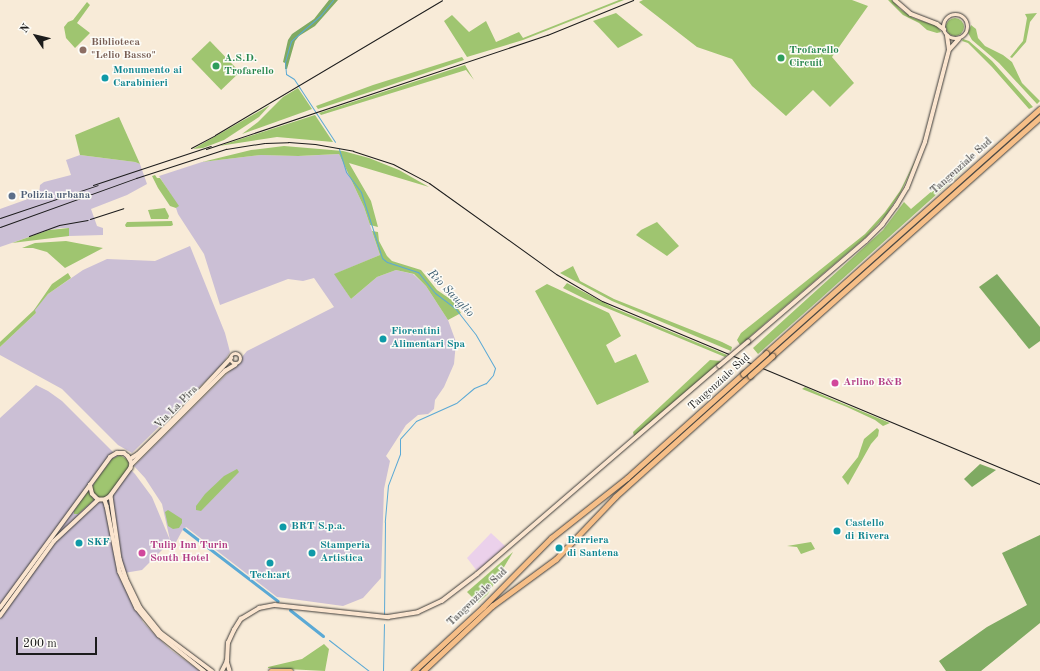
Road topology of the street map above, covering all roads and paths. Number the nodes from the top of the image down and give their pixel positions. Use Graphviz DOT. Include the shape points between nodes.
graph roads {
  1 [pos="895,0"];
  2 [pos="946,20"];
  3 [pos="932,22"];
  4 [pos="944,29"];
  5 [pos="948,36"];
  6 [pos="959,39"];
  7 [pos="949,50"];
  8 [pos="1040,109"];
  9 [pos="1040,117"];
  10 [pos="231,358"];
  11 [pos="235,365"];
  12 [pos="130,459"];
  13 [pos="132,464"];
  14 [pos="90,485"];
  15 [pos="111,496"];
  16 [pos="98,500"];
  17 [pos="104,500"];
  18 [pos="48,546"];
  19 [pos="0,608"];
  20 [pos="0,616"];
  21 [pos="227,661"];
  22 [pos="204,671"];
  23 [pos="212,671"];
  24 [pos="222,671"];
  25 [pos="230,671"];
  26 [pos="271,671"];
  27 [pos="291,671"];
  28 [pos="414,671"];
  29 [pos="423,671"];
  1 -- 3 [label="street" via="911,14"];
  2 -- 3 [label="street"];
  2 -- 4 [label="street"];
  2 -- 6 [label="street" via="956,15 966,20 967,32"];
  3 -- 4 [label="street"];
  4 -- 5 [label="street"];
  5 -- 6 [label="street"];
  5 -- 7 [label="street"];
  6 -- 7 [label="street"];
  7 -- 21 [label="street, bridge" via="917,165 907,188 882,224 866,241 477,574 442,601 418,612 388,618 275,605 259,608 242,619 234,630 228,643"];
  8 -- 28 [label="highway, Tangenziale Sud, bridge" via="627,478 551,538 483,607"];
  9 -- 29 [label="highway, Tangenziale Sud, bridge" via="615,497 556,560 492,606"];
  10 -- 11 [label="street"];
  10 -- 11 [label="street" via="236,354 241,358 240,364"];
  10 -- 12 [label="street, Via La Pira" via="180,413"];
  11 -- 13 [label="street, Via La Pira" via="230,366"];
  12 -- 13 [label="street"];
  12 -- 14 [label="street" via="121,453 112,455"];
  13 -- 15 [label="street, Via La Pira"];
  14 -- 16 [label="street" via="92,494"];
  14 -- 18 [label="street"];
  15 -- 17 [label="street"];
  15 -- 23 [label="street" via="120,559 140,607 161,633"];
  16 -- 17 [label="street"];
  16 -- 18 [label="street"];
  17 -- 22 [label="street" via="120,572 137,608 159,636"];
  18 -- 19 [label="street"];
  18 -- 20 [label="street"];
  21 -- 24 [label="street"];
  21 -- 25 [label="street"];
  26 -- 27 [label="highway"];
}
